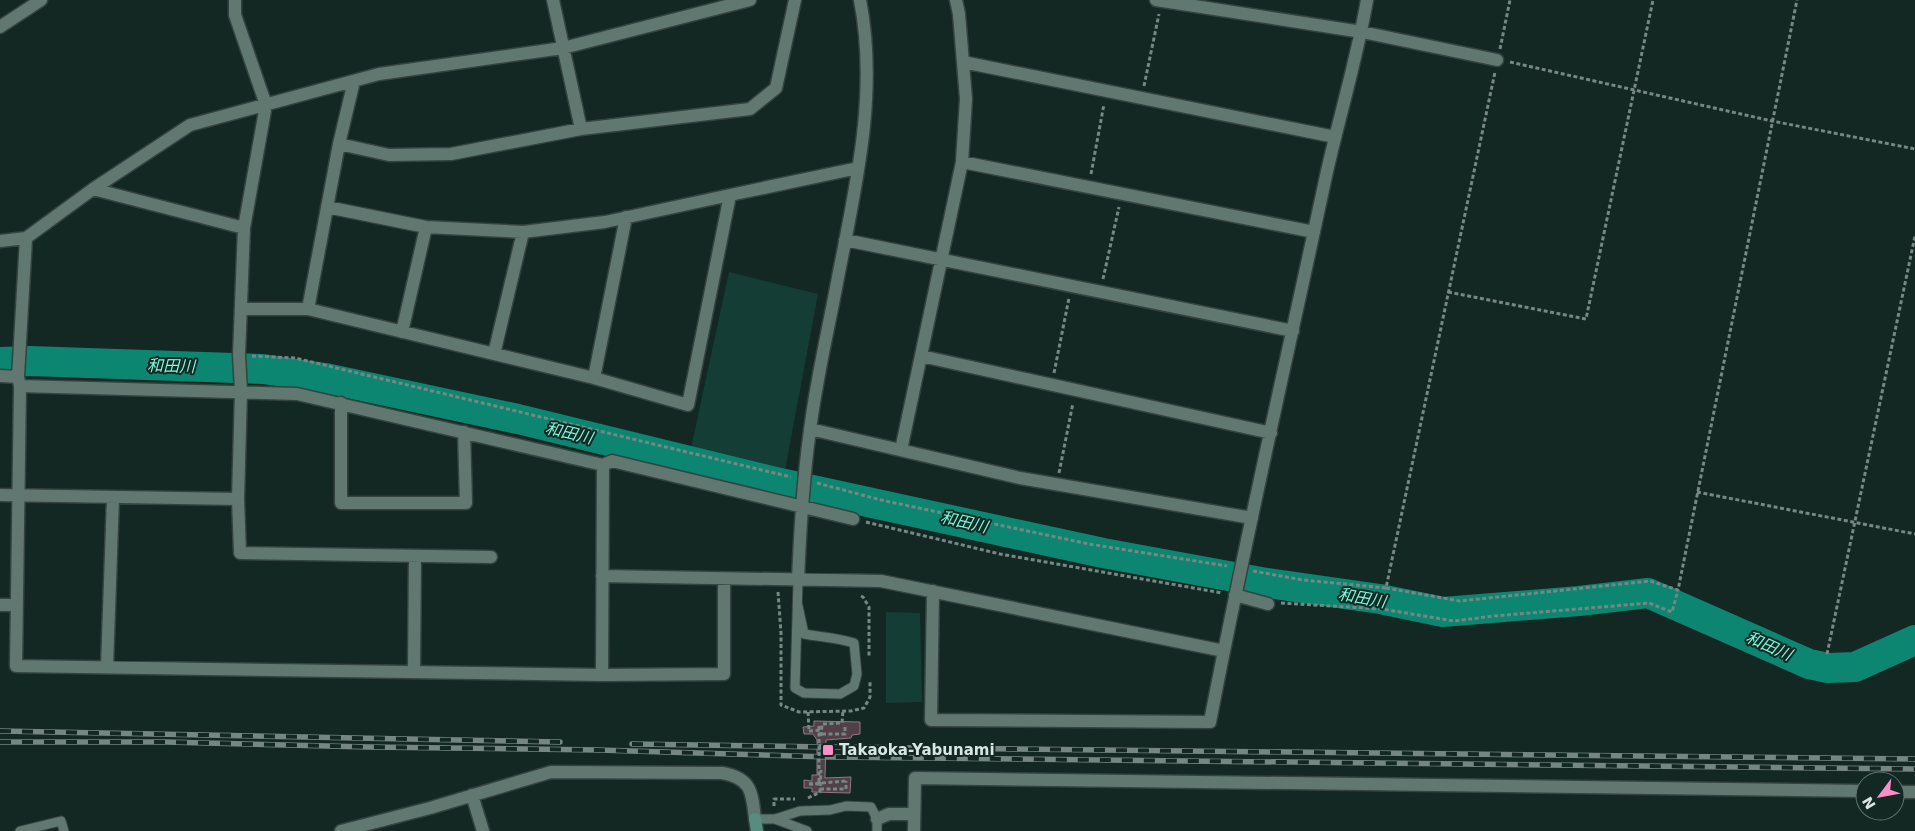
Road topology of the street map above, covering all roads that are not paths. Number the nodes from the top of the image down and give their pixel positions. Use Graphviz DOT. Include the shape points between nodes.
graph roads {
  1 [pos="41,0"];
  2 [pos="236,0"];
  3 [pos="553,0"];
  4 [pos="750,0"];
  5 [pos="796,0"];
  6 [pos="860,0"];
  7 [pos="956,0"];
  8 [pos="1367,0"];
  9 [pos="1159,1"];
  10 [pos="0,27"];
  11 [pos="1362,32"];
  12 [pos="563,48"];
  13 [pos="1498,60"];
  14 [pos="963,62"];
  15 [pos="354,81"];
  16 [pos="266,105"];
  17 [pos="580,129"];
  18 [pos="1335,137"];
  19 [pos="339,144"];
  20 [pos="962,162"];
  21 [pos="858,168"];
  22 [pos="93,189"];
  23 [pos="730,195"];
  24 [pos="327,206"];
  25 [pos="626,217"];
  26 [pos="426,227"];
  27 [pos="244,228"];
  28 [pos="523,232"];
  29 [pos="1314,232"];
  30 [pos="26,238"];
  31 [pos="845,240"];
  32 [pos="0,241"];
  33 [pos="942,259"];
  34 [pos="240,309"];
  35 [pos="308,310"];
  36 [pos="1293,331"];
  37 [pos="402,332"];
  38 [pos="494,354"];
  39 [pos="921,356"];
  40 [pos="0,376"];
  41 [pos="594,378"];
  42 [pos="19,380"];
  43 [pos="240,385"];
  44 [pos="342,403"];
  45 [pos="810,429"];
  46 [pos="464,432"];
  47 [pos="1271,433"];
  48 [pos="901,450"];
  49 [pos="603,465"];
  50 [pos="0,495"];
  51 [pos="17,495"];
  52 [pos="113,497"];
  53 [pos="238,499"];
  54 [pos="802,506"];
  55 [pos="1252,518"];
  56 [pos="853,519"];
  57 [pos="415,556"];
  58 [pos="491,557"];
  59 [pos="602,576"];
  60 [pos="724,580"];
  61 [pos="798,581"];
  62 [pos="933,592"];
  63 [pos="1236,594"];
  64 [pos="1268,604"];
  65 [pos="0,605"];
  66 [pos="16,605"];
  67 [pos="798,606"];
  68 [pos="1224,651"];
  69 [pos="107,667"];
  70 [pos="414,672"];
  71 [pos="602,675"];
  72 [pos="1855,791"];
  73 [pos="472,796"];
  74 [pos="914,814"];
  75 [pos="775,820"];
  76 [pos="756,825"];
  77 [pos="877,825"];
  78 [pos="20,831"];
  79 [pos="64,831"];
  80 [pos="341,831"];
  81 [pos="483,831"];
  82 [pos="807,831"];
  83 [pos="914,831"];
  1 -- 10 [label="street"];
  2 -- 16 [label="street" via="235,15"];
  3 -- 12 [label="street"];
  4 -- 12 [label="street"];
  5 -- 17 [label="street" via="776,88 750,109"];
  6 -- 21 [label="street" via="867,74"];
  7 -- 14 [label="street"];
  8 -- 11 [label="street"];
  9 -- 11 [label="street"];
  11 -- 13 [label="street"];
  11 -- 18 [label="street"];
  12 -- 15 [label="street" via="379,74"];
  12 -- 17 [label="street"];
  14 -- 18 [label="street"];
  14 -- 20 [label="street" via="966,99"];
  15 -- 16 [label="street"];
  15 -- 19 [label="street"];
  16 -- 22 [label="street" via="190,125"];
  16 -- 27 [label="street"];
  17 -- 19 [label="street" via="451,154 389,155"];
  18 -- 29 [label="street"];
  19 -- 24 [label="street"];
  20 -- 29 [label="street"];
  20 -- 33 [label="street"];
  21 -- 23 [label="street"];
  21 -- 31 [label="street"];
  22 -- 27 [label="street"];
  22 -- 30 [label="street"];
  23 -- 25 [label="street"];
  23 -- 41 [label="street" via="688,405"];
  24 -- 26 [label="street"];
  24 -- 35 [label="street"];
  25 -- 28 [label="street"];
  25 -- 41 [label="street"];
  26 -- 28 [label="street"];
  26 -- 37 [label="street"];
  27 -- 34 [label="street"];
  28 -- 38 [label="street"];
  29 -- 36 [label="street"];
  30 -- 32 [label="street"];
  30 -- 42 [label="street"];
  31 -- 33 [label="street"];
  31 -- 45 [label="street"];
  33 -- 36 [label="street"];
  33 -- 39 [label="street"];
  34 -- 35 [label="street"];
  34 -- 43 [label="street"];
  35 -- 37 [label="street"];
  36 -- 47 [label="street"];
  37 -- 38 [label="street"];
  38 -- 41 [label="street"];
  39 -- 47 [label="street"];
  39 -- 48 [label="street"];
  40 -- 42 [label="street"];
  42 -- 43 [label="street"];
  42 -- 51 [label="street"];
  43 -- 44 [label="street"];
  43 -- 53 [label="street"];
  44 -- 46 [label="street"];
  44 -- 46 [label="street" via="341,503 466,503"];
  45 -- 48 [label="street"];
  45 -- 54 [label="street"];
  46 -- 49 [label="street"];
  47 -- 55 [label="street"];
  48 -- 55 [label="street" via="1020,478"];
  49 -- 54 [label="street" via="612,461"];
  49 -- 59 [label="street"];
  50 -- 51 [label="street"];
  51 -- 52 [label="street"];
  51 -- 66 [label="street"];
  52 -- 53 [label="street"];
  52 -- 69 [label="street"];
  53 -- 57 [label="street" via="240,553"];
  54 -- 56 [label="street"];
  54 -- 61 [label="street"];
  55 -- 63 [label="street"];
  57 -- 58 [label="street"];
  57 -- 70 [label="street"];
  59 -- 60 [label="street"];
  59 -- 71 [label="street"];
  60 -- 61 [label="street"];
  60 -- 71 [label="street" via="724,674"];
  61 -- 62 [label="street" via="881,581"];
  61 -- 67 [label="lane"];
  62 -- 68 [label="street"];
  62 -- 68 [label="street" via="931,720 1210,722"];
  63 -- 64 [label="street"];
  63 -- 68 [label="street"];
  65 -- 66 [label="street"];
  66 -- 69 [label="street" via="16,666"];
  67 -- 67 [label="lane" via="796,688 804,693 840,694 854,686 857,674 854,643 826,635 804,634"];
  69 -- 70 [label="street"];
  70 -- 71 [label="street"];
  72 -- 74 [label="street" via="915,778"];
  73 -- 76 [label="street" via="551,772 722,773 736,775 747,784"];
  73 -- 80 [label="street"];
  73 -- 81 [label="street"];
  74 -- 77 [label="street" via="889,814"];
  74 -- 83 [label="street"];
  75 -- 76 [label="lane"];
  75 -- 77 [label="lane" via="800,811 871,807"];
  75 -- 82 [label="lane"];
  78 -- 79 [label="lane" via="61,821"];
}
